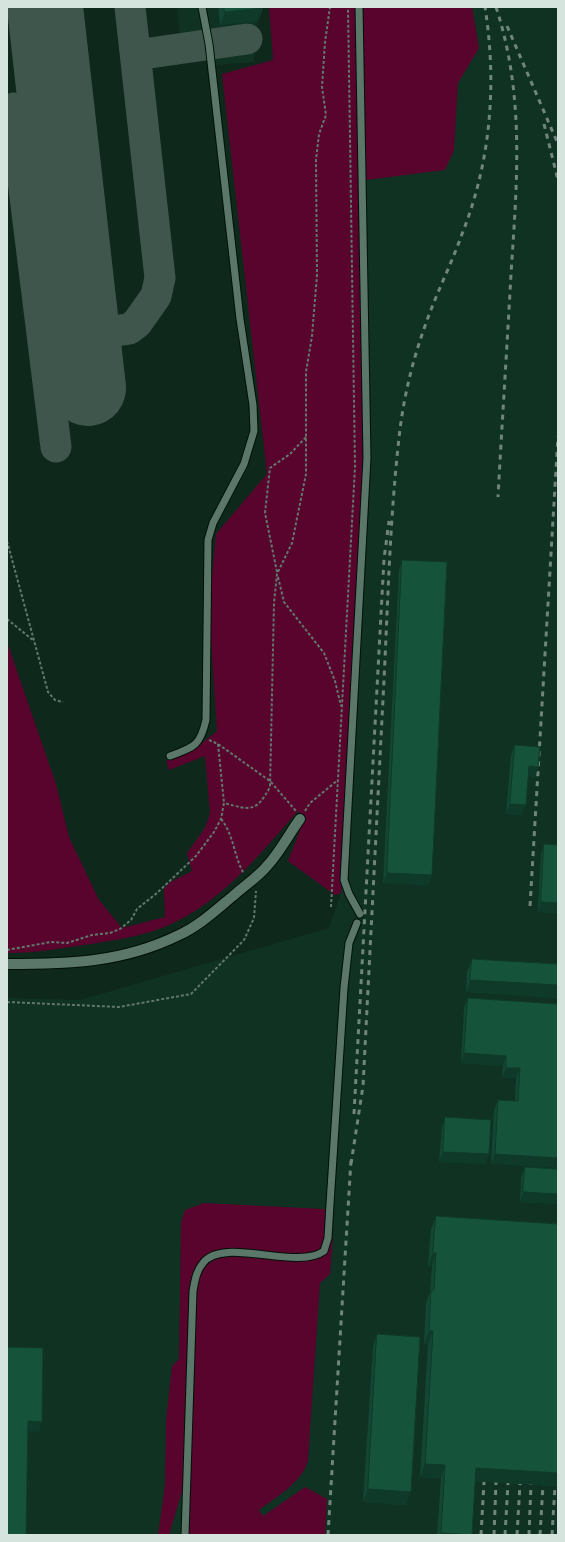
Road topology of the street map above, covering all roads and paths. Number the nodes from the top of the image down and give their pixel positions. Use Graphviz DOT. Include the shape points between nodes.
graph roads {
  1 [pos="202,7"];
  2 [pos="330,7"];
  3 [pos="348,7"];
  4 [pos="359,7"];
  5 [pos="306,434"];
  6 [pos="7,541"];
  7 [pos="277,574"];
  8 [pos="7,619"];
  9 [pos="34,640"];
  10 [pos="63,702"];
  11 [pos="342,710"];
  12 [pos="202,737"];
  13 [pos="218,744"];
  14 [pos="170,756"];
  15 [pos="338,780"];
  16 [pos="270,781"];
  17 [pos="224,803"];
  18 [pos="221,819"];
  19 [pos="300,819"];
  20 [pos="252,879"];
  21 [pos="331,907"];
  22 [pos="360,914"];
  23 [pos="357,923"];
  24 [pos="7,950"];
  25 [pos="7,964"];
  26 [pos="7,1002"];
  27 [pos="185,1535"];
  1 -- 12 [label="lane" via="209,44 240,319 253,405 254,431 244,464 213,523 208,540 206,720"];
  2 -- 5 [label="path" via="322,87 326,115 319,134 316,160 317,275 306,372"];
  3 -- 11 [label="path" via="355,468"];
  4 -- 22 [label="lane" via="367,458 344,880 348,894"];
  5 -- 7 [label="path" via="306,474 300,508 292,543"];
  5 -- 7 [label="path" via="306,438 290,454 270,468 264,513"];
  6 -- 9 [label="path"];
  7 -- 11 [label="path" via="284,602 324,653 336,681"];
  7 -- 16 [label="path" via="274,603"];
  8 -- 9 [label="path"];
  9 -- 10 [label="path" via="48,692 55,700"];
  11 -- 15 [label="path"];
  12 -- 13 [label="path"];
  12 -- 14 [label="lane" via="191,748"];
  13 -- 16 [label="path"];
  13 -- 17 [label="path"];
  15 -- 19 [label="path" via="310,803"];
  15 -- 21 [label="path"];
  16 -- 17 [label="path" via="270,787 261,803 247,809"];
  16 -- 19 [label="path"];
  17 -- 18 [label="path"];
  18 -- 20 [label="path" via="230,834 239,865"];
  18 -- 24 [label="path" via="196,856 137,909 131,920 120,929 67,943 51,942"];
  19 -- 20 [label="street" via="267,867"];
  20 -- 25 [label="street" via="203,920 180,935 148,948 90,962"];
  20 -- 26 [label="path" via="254,918 244,940 191,994 119,1007"];
  23 -- 27 [label="lane" via="349,943 344,988 328,1238 324,1251 311,1258 217,1254 204,1261 197,1272 193,1291"];
}
